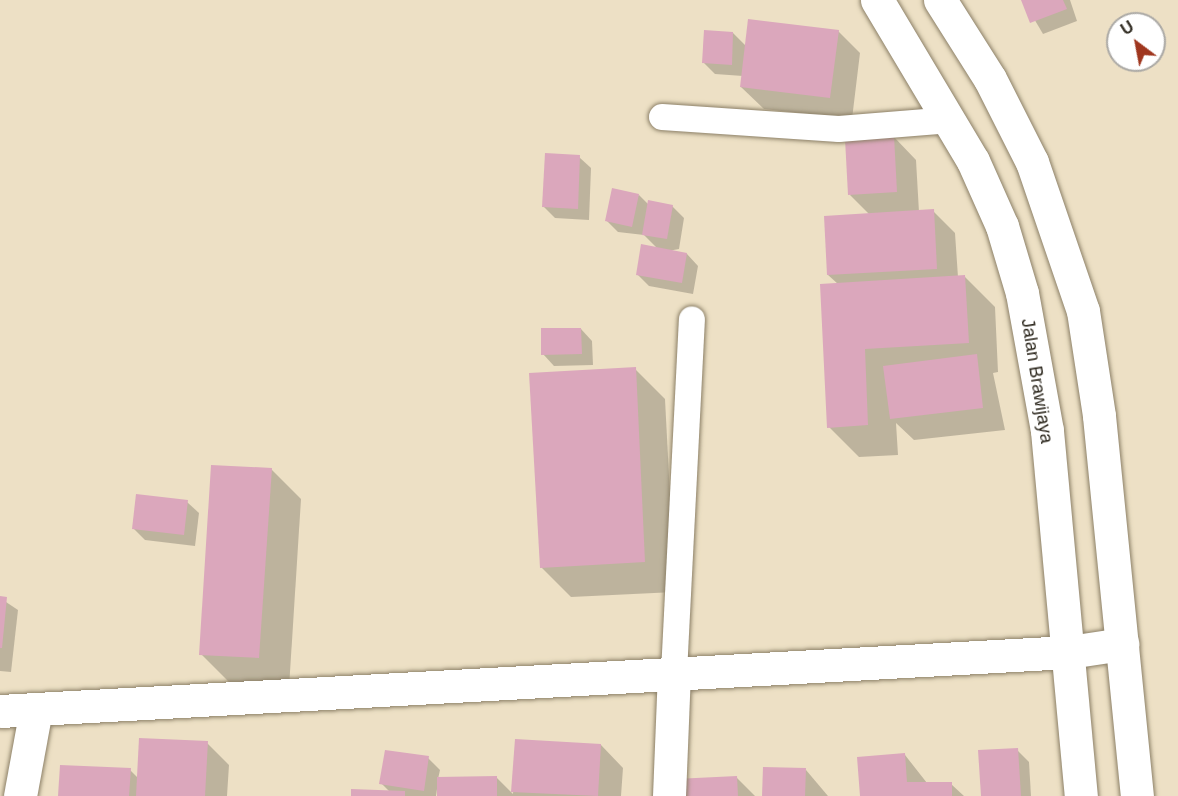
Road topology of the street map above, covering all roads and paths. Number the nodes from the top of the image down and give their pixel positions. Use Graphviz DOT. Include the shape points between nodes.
graph roads {
  1 [pos="877,0"];
  2 [pos="940,0"];
  3 [pos="662,117"];
  4 [pos="951,120"];
  5 [pos="692,319"];
  6 [pos="1122,644"];
  7 [pos="1069,652"];
  8 [pos="674,673"];
  9 [pos="36,710"];
  10 [pos="0,711"];
  11 [pos="20,796"];
  12 [pos="669,796"];
  13 [pos="1081,796"];
  14 [pos="1137,796"];
  1 -- 4 [label="main road, Jalan Brawijaya"];
  2 -- 6 [label="main road" via="990,79 1032,162 1083,311"];
  3 -- 4 [label="lane" via="839,129"];
  4 -- 7 [label="main road, Jalan Brawijaya" via="1002,226 1022,292 1047,431"];
  5 -- 8 [label="lane"];
  6 -- 7 [label="main road"];
  6 -- 14 [label="main road"];
  7 -- 8 [label="main road"];
  7 -- 13 [label="main road, Jalan Brawijaya"];
  8 -- 9 [label="main road"];
  8 -- 12 [label="main road"];
  9 -- 10 [label="main road"];
  9 -- 11 [label="main road"];
}
